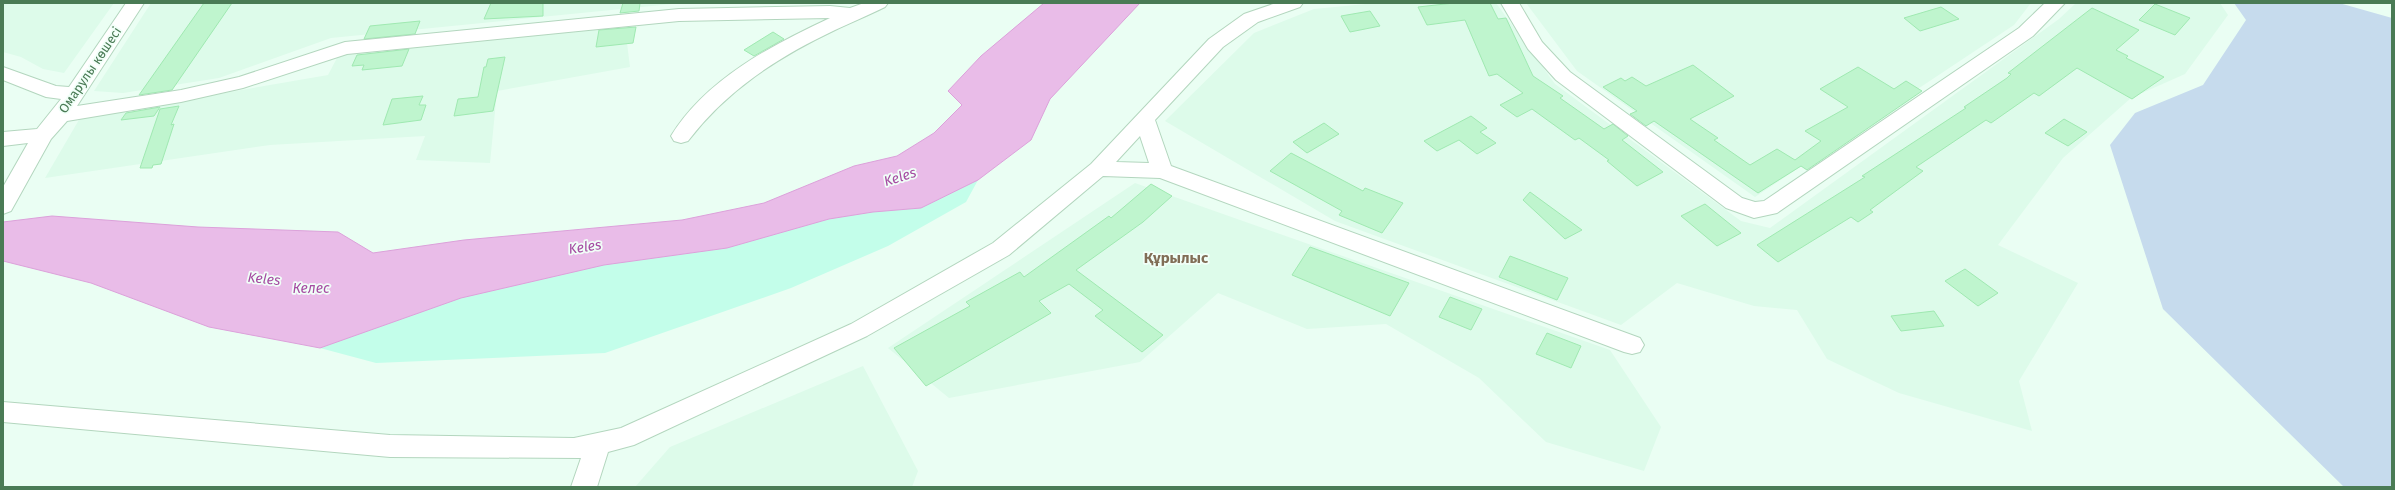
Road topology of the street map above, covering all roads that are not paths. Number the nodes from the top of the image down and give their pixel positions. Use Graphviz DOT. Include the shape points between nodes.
graph roads {
  1 [pos="135,3"];
  2 [pos="879,3"];
  3 [pos="1294,3"];
  4 [pos="1510,3"];
  5 [pos="2056,3"];
  6 [pos="853,14"];
  7 [pos="3,73"];
  8 [pos="74,94"];
  9 [pos="62,115"];
  10 [pos="1145,120"];
  11 [pos="43,135"];
  12 [pos="681,136"];
  13 [pos="3,139"];
  14 [pos="1098,169"];
  15 [pos="1162,171"];
  16 [pos="8,198"];
  17 [pos="1632,345"];
  18 [pos="3,412"];
  19 [pos="598,444"];
  20 [pos="584,487"];
  1 -- 8 [label="street, Омарулы көшесі"];
  2 -- 6 [label="street"];
  3 -- 10 [label="street" via="1251,18 1216,43"];
  4 -- 5 [label="street" via="1535,45 1563,76 1734,203 1754,210 1769,208 2026,32"];
  6 -- 9 [label="street" via="830,12 679,15 345,48 244,82 181,96"];
  6 -- 12 [label="street" via="810,35 751,70 696,115"];
  7 -- 8 [label="street" via="53,92"];
  8 -- 9 [label="street, Омарулы көшесі"];
  9 -- 11 [label="street, Омарулы көшесі"];
  10 -- 14 [label="street"];
  10 -- 15 [label="street"];
  11 -- 13 [label="street"];
  11 -- 16 [label="street, Омарулы көшесі"];
  14 -- 15 [label="street"];
  14 -- 19 [label="street" via="1001,249 859,330 625,438"];
  15 -- 17 [label="street"];
  18 -- 19 [label="street" via="390,446 574,449"];
  19 -- 20 [label="street"];
}
